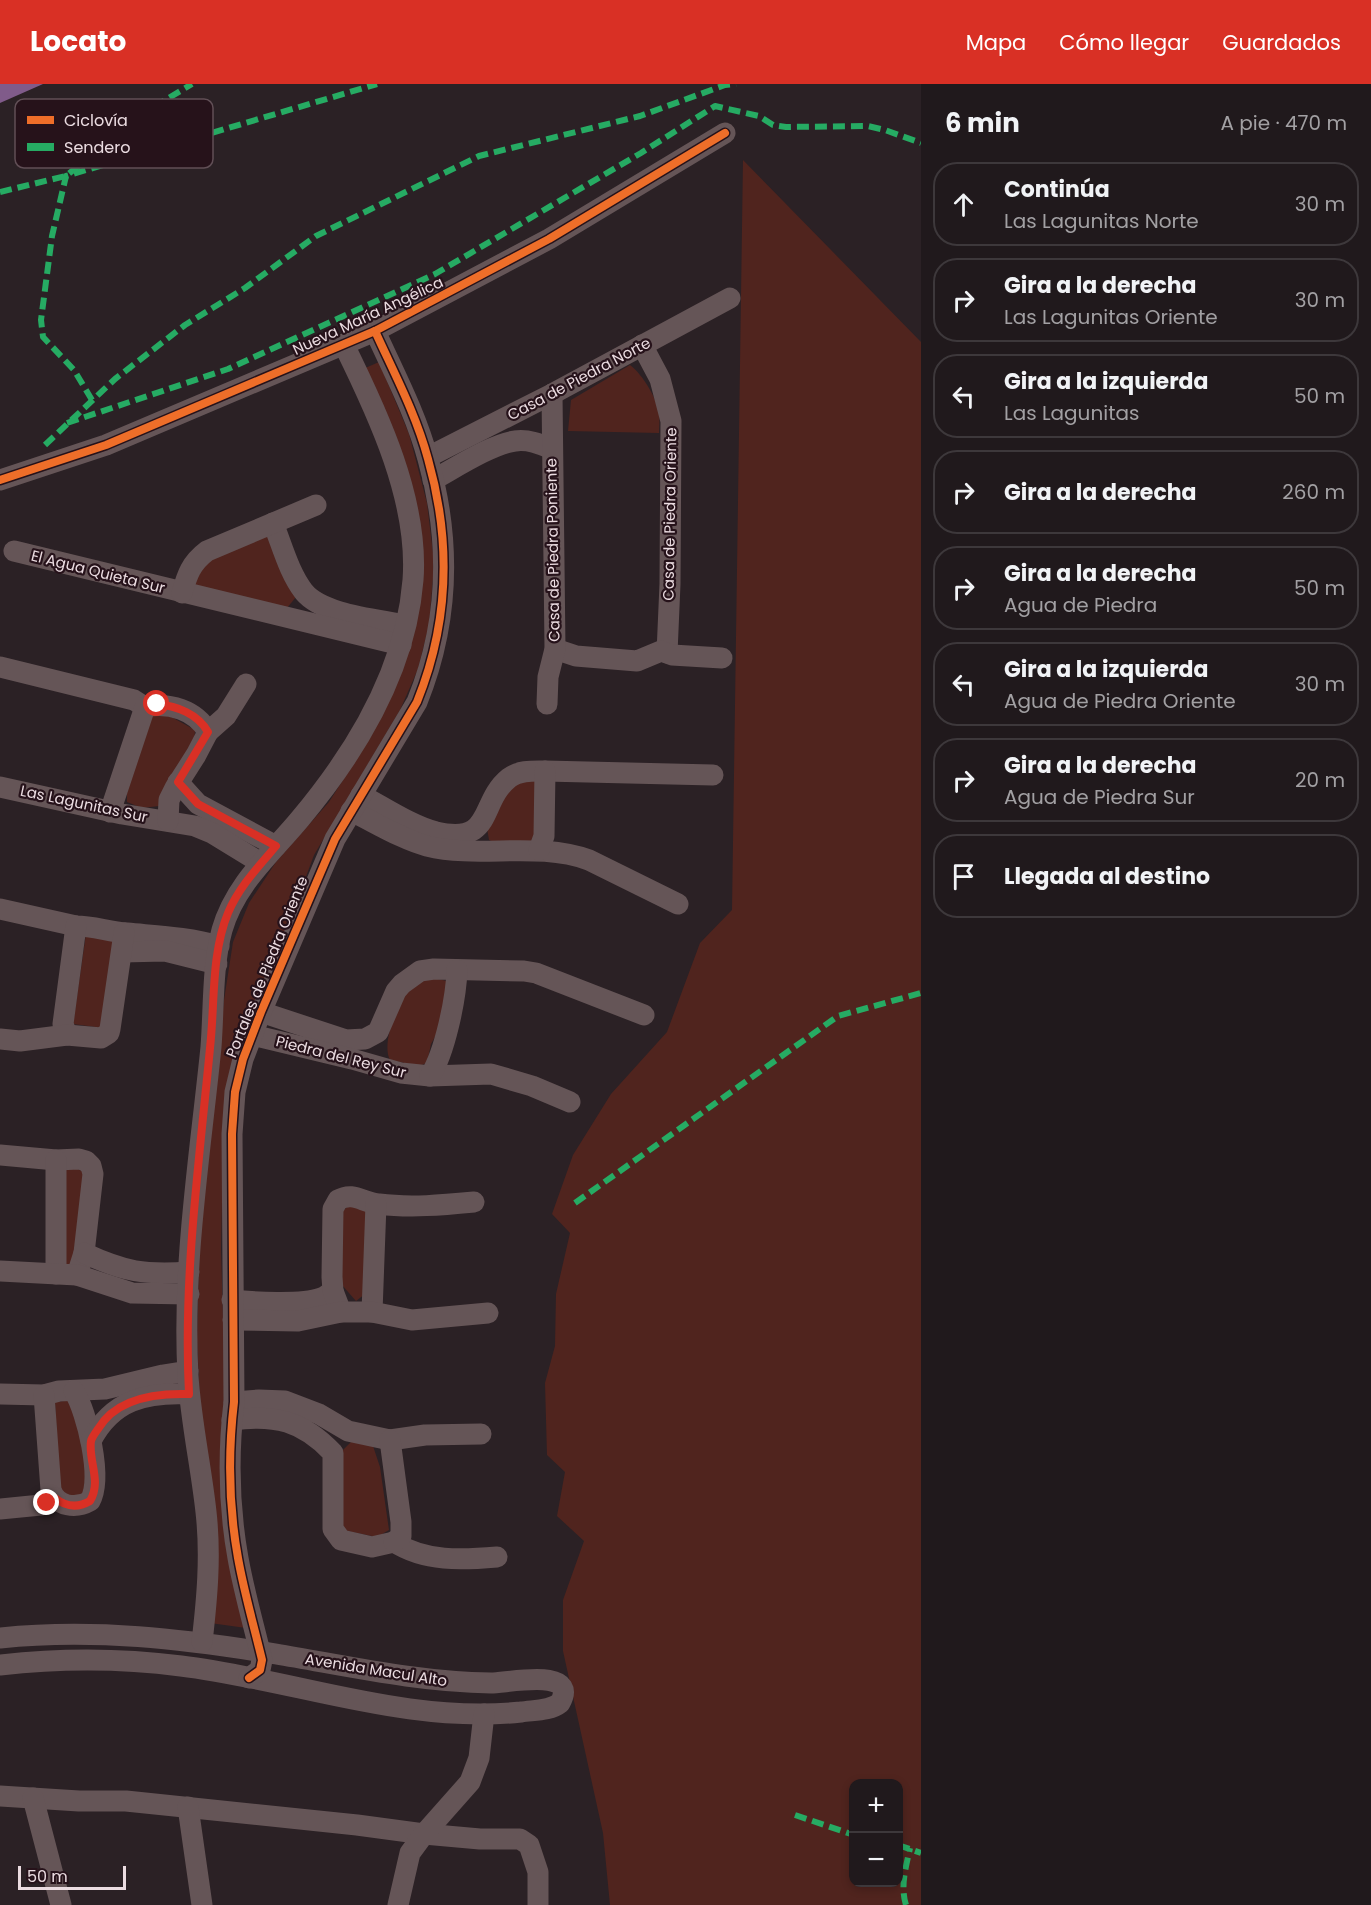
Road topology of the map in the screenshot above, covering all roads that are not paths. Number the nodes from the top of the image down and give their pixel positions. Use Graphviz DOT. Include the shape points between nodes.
graph roads {
  1 [pos="725,133"];
  2 [pos="730,298"];
  3 [pos="375,331"];
  4 [pos="344,345"];
  5 [pos="642,345"];
  6 [pos="552,394"];
  7 [pos="552,449"];
  8 [pos="428,457"];
  9 [pos="0,480"];
  10 [pos="433,480"];
  11 [pos="316,505"];
  12 [pos="273,523"];
  13 [pos="14,551"];
  14 [pos="182,593"];
  15 [pos="305,593"];
  16 [pos="282,616"];
  17 [pos="403,635"];
  18 [pos="555,648"];
  19 [pos="667,653"];
  20 [pos="722,658"];
  21 [pos="0,667"];
  22 [pos="246,684"];
  23 [pos="547,704"];
  24 [pos="145,707"];
  25 [pos="208,732"];
  26 [pos="545,771"];
  27 [pos="713,775"];
  28 [pos="178,782"];
  29 [pos="0,786"];
  30 [pos="356,803"];
  31 [pos="110,812"];
  32 [pos="168,820"];
  33 [pos="481,825"];
  34 [pos="276,846"];
  35 [pos="539,850"];
  36 [pos="495,851"];
  37 [pos="261,863"];
  38 [pos="678,904"];
  39 [pos="0,909"];
  40 [pos="76,926"];
  41 [pos="123,943"];
  42 [pos="218,955"];
  43 [pos="457,970"];
  44 [pos="261,1012"];
  45 [pos="644,1015"];
  46 [pos="378,1032"];
  47 [pos="68,1035"];
  48 [pos="252,1035"];
  49 [pos="0,1039"];
  50 [pos="382,1068"];
  51 [pos="430,1076"];
  52 [pos="570,1102"];
  53 [pos="0,1155"];
  54 [pos="56,1160"];
  55 [pos="474,1202"];
  56 [pos="376,1204"];
  57 [pos="84,1253"];
  58 [pos="0,1271"];
  59 [pos="189,1272"];
  60 [pos="67,1274"];
  61 [pos="333,1291"];
  62 [pos="189,1294"];
  63 [pos="232,1310"];
  64 [pos="341,1312"];
  65 [pos="372,1312"];
  66 [pos="488,1313"];
  67 [pos="188,1371"];
  68 [pos="74,1391"];
  69 [pos="0,1394"];
  70 [pos="189,1394"];
  71 [pos="44,1395"];
  72 [pos="233,1411"];
  73 [pos="348,1431"];
  74 [pos="481,1434"];
  75 [pos="390,1440"];
  76 [pos="91,1441"];
  77 [pos="333,1453"];
  78 [pos="55,1498"];
  79 [pos="0,1509"];
  80 [pos="394,1542"];
  81 [pos="497,1557"];
  82 [pos="114,1635"];
  83 [pos="0,1638"];
  84 [pos="202,1642"];
  85 [pos="258,1651"];
  86 [pos="109,1660"];
  87 [pos="0,1665"];
  88 [pos="338,1665"];
  89 [pos="249,1678"];
  90 [pos="327,1693"];
  91 [pos="484,1714"];
  92 [pos="0,1796"];
  93 [pos="33,1798"];
  94 [pos="188,1808"];
  95 [pos="424,1834"];
  96 [pos="61,1905"];
  97 [pos="202,1905"];
  98 [pos="398,1905"];
  99 [pos="538,1905"];
  1 -- 3 [label="street, Nueva María Angélica" via="549,239"];
  2 -- 5 [label="street, Casa de Piedra Norte"];
  3 -- 4 [label="street, Nueva María Angélica"];
  3 -- 8 [label="street, Portales de Piedra Oriente"];
  4 -- 9 [label="street, Nueva María Angélica" via="106,445"];
  4 -- 17 [label="street" via="385,431 406,509 413,578"];
  5 -- 6 [label="street, Casa de Piedra Norte"];
  5 -- 19 [label="street, Casa de Piedra Oriente" via="660,379 671,421"];
  6 -- 7 [label="street, Casa de Piedra Poniente"];
  6 -- 8 [label="street, Casa de Piedra Norte"];
  7 -- 10 [label="street, Casa de Piedra Norte" via="534,442 515,441"];
  7 -- 18 [label="street, Casa de Piedra Poniente"];
  8 -- 10 [label="street, Portales de Piedra Oriente"];
  10 -- 30 [label="street, Portales de Piedra Oriente" via="443,532 444,563 438,637 417,702"];
  11 -- 12 [label="street"];
  12 -- 14 [label="street" via="199,557 189,570"];
  12 -- 15 [label="street"];
  13 -- 14 [label="street, El Agua Quieta Sur"];
  14 -- 16 [label="street, El Agua Quieta Sur"];
  15 -- 16 [label="street"];
  15 -- 17 [label="street" via="327,607"];
  16 -- 17 [label="street, El Agua Quieta Sur"];
  17 -- 34 [label="street" via="372,715 347,757"];
  18 -- 19 [label="street" via="576,656 638,661 661,651"];
  18 -- 23 [label="street, Casa de Piedra Poniente"];
  19 -- 20 [label="street"];
  21 -- 24 [label="street" via="134,700"];
  22 -- 25 [label="street" via="226,716"];
  24 -- 25 [label="street" via="175,706 203,723"];
  24 -- 31 [label="street"];
  25 -- 28 [label="street"];
  26 -- 27 [label="street"];
  26 -- 33 [label="street" via="518,773 509,778"];
  26 -- 35 [label="street" via="544,836"];
  28 -- 32 [label="street" via="169,800"];
  28 -- 34 [label="street" via="198,804"];
  29 -- 31 [label="street, Las Lagunitas Sur"];
  30 -- 33 [label="street" via="435,831 461,834"];
  30 -- 36 [label="street" via="428,846"];
  30 -- 44 [label="street, Portales de Piedra Oriente" via="335,839"];
  31 -- 32 [label="street, Las Lagunitas Sur"];
  32 -- 37 [label="street, Las Lagunitas Sur" via="212,833"];
  33 -- 36 [label="street" via="484,841"];
  34 -- 37 [label="street"];
  35 -- 36 [label="street"];
  35 -- 38 [label="street" via="589,860"];
  37 -- 42 [label="street" via="235,898"];
  39 -- 40 [label="street"];
  40 -- 41 [label="street" via="89,926"];
  40 -- 47 [label="street" via="63,1024"];
  41 -- 42 [label="street" via="166,935 200,940"];
  41 -- 47 [label="street" via="109,1033 101,1038"];
  42 -- 59 [label="street"];
  43 -- 45 [label="street" via="536,973"];
  43 -- 46 [label="street" via="420,971 410,977 396,991"];
  43 -- 51 [label="street" via="439,1062"];
  44 -- 46 [label="street" via="346,1040 365,1039"];
  44 -- 48 [label="street, Portales de Piedra Oriente"];
  46 -- 50 [label="street" via="376,1053"];
  47 -- 49 [label="street" via="20,1041"];
  48 -- 50 [label="street, Piedra del Rey Sur"];
  48 -- 63 [label="street, Portales de Piedra Oriente" via="238,1077 233,1110"];
  50 -- 51 [label="street, Piedra del Rey Sur"];
  51 -- 52 [label="street, Piedra del Rey Sur" via="490,1074"];
  53 -- 54 [label="street"];
  54 -- 57 [label="street" via="79,1159 92,1166"];
  54 -- 60 [label="street"];
  55 -- 56 [label="street"];
  56 -- 61 [label="street" via="352,1195 335,1204"];
  56 -- 65 [label="street"];
  57 -- 59 [label="street" via="123,1269 159,1274"];
  57 -- 60 [label="street"];
  58 -- 60 [label="street"];
  59 -- 62 [label="street"];
  60 -- 62 [label="street" via="132,1293"];
  61 -- 63 [label="street" via="321,1299 259,1302"];
  61 -- 64 [label="street"];
  62 -- 67 [label="street"];
  63 -- 64 [label="street" via="298,1320"];
  63 -- 72 [label="street, Portales de Piedra Oriente"];
  64 -- 65 [label="street"];
  65 -- 66 [label="street" via="412,1320"];
  67 -- 68 [label="street" via="115,1388"];
  67 -- 70 [label="street"];
  68 -- 71 [label="street"];
  68 -- 76 [label="street" via="84,1411"];
  69 -- 71 [label="street"];
  70 -- 76 [label="street" via="167,1394 126,1404 107,1416"];
  70 -- 84 [label="street" via="208,1542"];
  71 -- 78 [label="street" via="50,1484"];
  72 -- 73 [label="street" via="259,1400 285,1401"];
  72 -- 77 [label="street" via="294,1424"];
  72 -- 85 [label="street, Portales de Piedra Oriente" via="233,1526"];
  73 -- 75 [label="street"];
  73 -- 77 [label="street"];
  74 -- 75 [label="street"];
  75 -- 80 [label="street" via="401,1522 401,1536"];
  76 -- 78 [label="street" via="95,1483 92,1497 77,1506"];
  77 -- 80 [label="street" via="333,1529 340,1540 372,1547"];
  78 -- 79 [label="street" via="41,1505"];
  80 -- 81 [label="street" via="439,1558"];
  82 -- 83 [label="street, Avenida Macul Alto"];
  82 -- 84 [label="street, Avenida Macul Alto"];
  82 -- 86 [label="street" via="105,1641 105,1656"];
  84 -- 85 [label="street, Avenida Macul Alto"];
  85 -- 88 [label="street, Avenida Macul Alto"];
  85 -- 89 [label="street" via="262,1660 260,1670"];
  86 -- 87 [label="street, Avenida Macul Alto"];
  86 -- 89 [label="street, Avenida Macul Alto" via="183,1666"];
  88 -- 90 [label="street" via="340,1681"];
  88 -- 91 [label="street, Avenida Macul Alto" via="450,1682 552,1679 562,1688 563,1698 551,1708"];
  89 -- 90 [label="street, Avenida Macul Alto"];
  90 -- 91 [label="street, Avenida Macul Alto" via="428,1712"];
  91 -- 95 [label="street" via="479,1758 470,1782"];
  92 -- 93 [label="street"];
  93 -- 94 [label="street"];
  93 -- 96 [label="street"];
  94 -- 95 [label="street"];
  94 -- 97 [label="street"];
  95 -- 98 [label="street" via="410,1852"];
  95 -- 99 [label="street" via="520,1839 529,1845 538,1872"];
}
